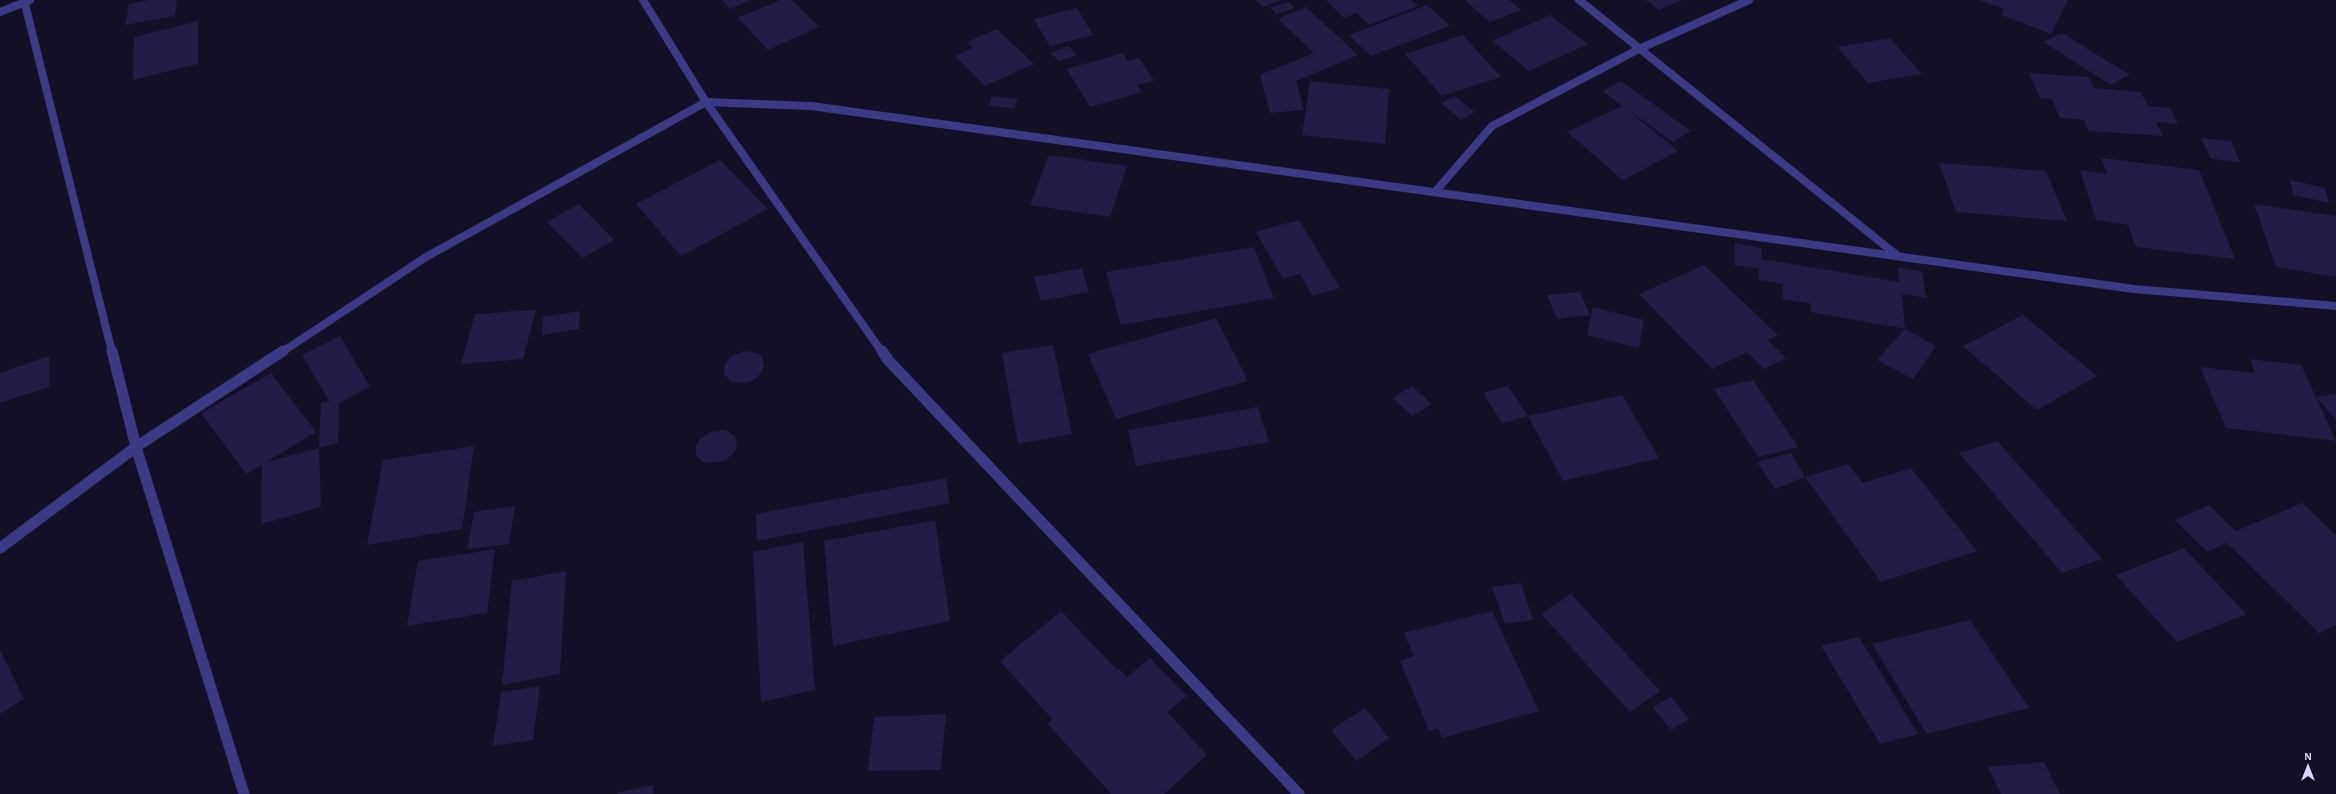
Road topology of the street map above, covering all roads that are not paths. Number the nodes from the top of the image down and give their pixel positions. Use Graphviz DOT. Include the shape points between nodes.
graph roads {
  1 [pos="643,0"];
  2 [pos="1579,0"];
  3 [pos="1749,0"];
  4 [pos="26,1"];
  5 [pos="0,12"];
  6 [pos="1639,48"];
  7 [pos="706,102"];
  8 [pos="1435,192"];
  9 [pos="1898,256"];
  10 [pos="2336,306"];
  11 [pos="136,447"];
  12 [pos="0,548"];
  13 [pos="244,794"];
  14 [pos="1299,794"];
  1 -- 7 [label="street"];
  2 -- 6 [label="street"];
  3 -- 6 [label="street"];
  4 -- 5 [label="street"];
  4 -- 11 [label="street"];
  6 -- 8 [label="street" via="1492,126"];
  6 -- 9 [label="street"];
  7 -- 8 [label="street" via="811,106"];
  7 -- 11 [label="street" via="426,257"];
  7 -- 14 [label="street" via="889,361"];
  8 -- 9 [label="street"];
  9 -- 10 [label="street" via="2134,289"];
  11 -- 12 [label="street"];
  11 -- 13 [label="street"];
}
